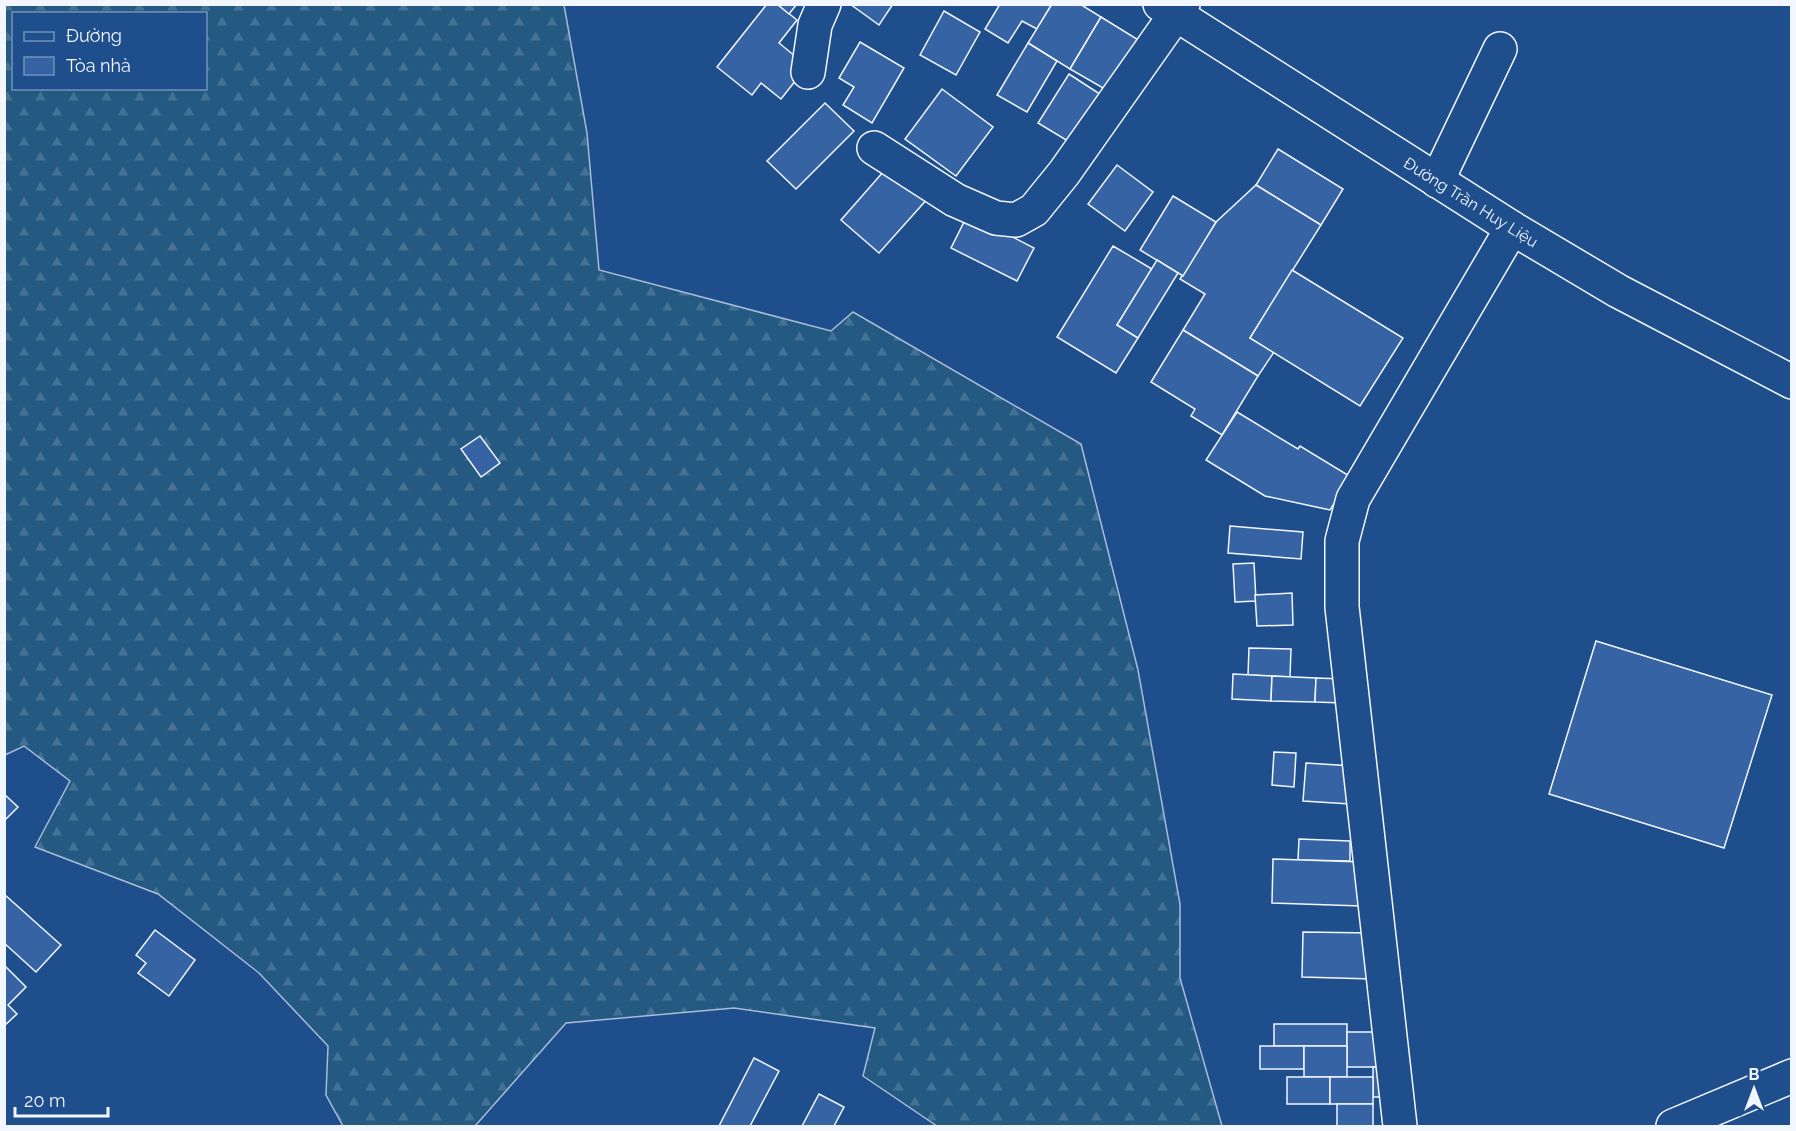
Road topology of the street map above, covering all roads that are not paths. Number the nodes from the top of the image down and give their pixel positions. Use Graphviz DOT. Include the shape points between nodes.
graph roads {
  1 [pos="824,4"];
  2 [pos="1172,8"];
  3 [pos="1500,49"];
  4 [pos="808,72"];
  5 [pos="874,148"];
  6 [pos="1437,182"];
  7 [pos="1512,228"];
  8 [pos="1791,382"];
  9 [pos="1791,1076"];
  10 [pos="1400,1126"];
  11 [pos="1674,1126"];
  1 -- 4 [label="main road" via="815,25"];
  2 -- 5 [label="main road" via="1064,173 1034,210 1016,220 996,218 955,200"];
  2 -- 6 [label="main road, Đường Trần Huy Liệu"];
  3 -- 6 [label="main road"];
  6 -- 7 [label="main road, Đường Trần Huy Liệu"];
  7 -- 8 [label="main road, Đường Trần Huy Liệu" via="1618,291"];
  7 -- 10 [label="main road" via="1353,499 1342,541 1342,607"];
  9 -- 11 [label="main road"];
}
